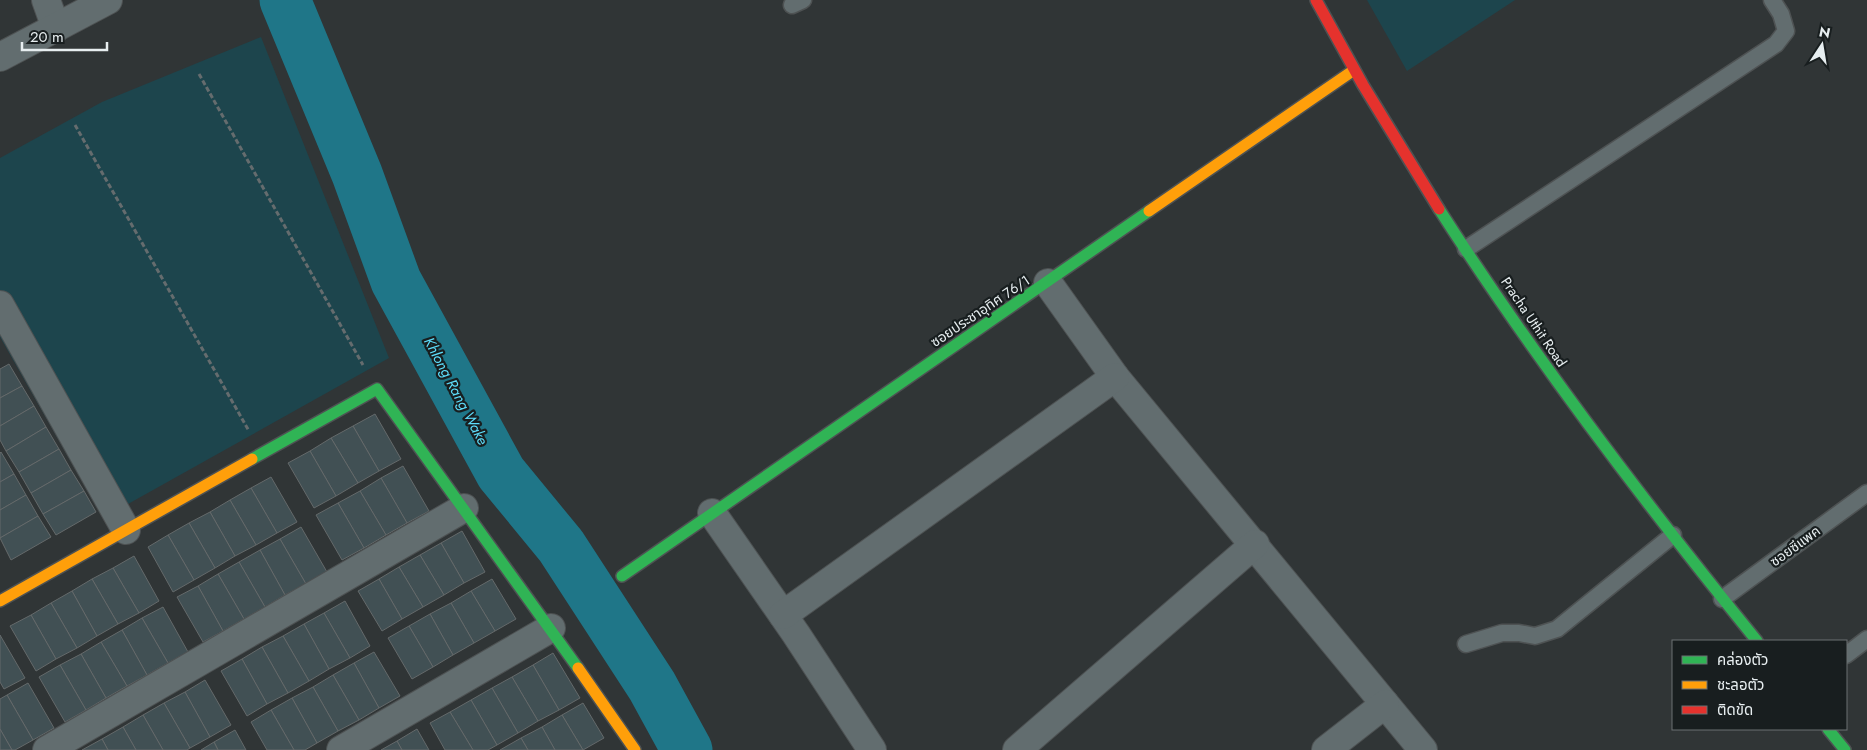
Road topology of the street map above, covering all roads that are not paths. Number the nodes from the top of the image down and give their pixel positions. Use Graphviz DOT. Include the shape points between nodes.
graph roads {
  1 [pos="46,0"];
  2 [pos="108,0"];
  3 [pos="1316,0"];
  4 [pos="1772,0"];
  5 [pos="56,28"];
  6 [pos="0,57"];
  7 [pos="1354,70"];
  8 [pos="1466,249"];
  9 [pos="1048,282"];
  10 [pos="0,305"];
  11 [pos="1115,378"];
  12 [pos="1867,493"];
  13 [pos="464,508"];
  14 [pos="712,513"];
  15 [pos="126,530"];
  16 [pos="1672,535"];
  17 [pos="1255,544"];
  18 [pos="622,576"];
  19 [pos="1,599"];
  20 [pos="1722,599"];
  21 [pos="783,615"];
  22 [pos="551,628"];
  23 [pos="1867,639"];
  24 [pos="1756,640"];
  25 [pos="1466,644"];
  26 [pos="1847,654"];
  27 [pos="1385,704"];
  28 [pos="1829,730"];
  29 [pos="48,750"];
  30 [pos="341,750"];
  31 [pos="635,750"];
  32 [pos="872,750"];
  33 [pos="1016,750"];
  34 [pos="1326,750"];
  35 [pos="1423,750"];
  36 [pos="1845,750"];
  1 -- 5 [label="street"];
  2 -- 5 [label="street"];
  3 -- 7 [label="street, Pracha Uthit Road"];
  4 -- 8 [label="lane" via="1782,14 1786,31 1776,44"];
  5 -- 6 [label="street"];
  7 -- 8 [label="street, Pracha Uthit Road"];
  7 -- 9 [label="street, ซอยประชาอุทิศ 76/1"];
  8 -- 16 [label="street, Pracha Uthit Road" via="1557,383"];
  9 -- 11 [label="street"];
  9 -- 14 [label="street, ซอยประชาอุทิศ 76/1"];
  10 -- 15 [label="street"];
  11 -- 17 [label="street"];
  11 -- 21 [label="street"];
  12 -- 20 [label="lane, ซอยซีแพค"];
  13 -- 15 [label="street" via="377,389"];
  13 -- 22 [label="street"];
  13 -- 29 [label="street"];
  14 -- 18 [label="street, ซอยประชาอุทิศ 76/1"];
  14 -- 21 [label="street"];
  15 -- 19 [label="street"];
  16 -- 20 [label="street, Pracha Uthit Road"];
  16 -- 25 [label="lane" via="1557,628 1535,636 1502,633"];
  17 -- 27 [label="street"];
  17 -- 33 [label="street"];
  20 -- 24 [label="street, Pracha Uthit Road"];
  21 -- 32 [label="street"];
  22 -- 30 [label="street"];
  22 -- 31 [label="street"];
  23 -- 26 [label="lane"];
  27 -- 34 [label="street"];
  27 -- 35 [label="street"];
  28 -- 36 [label="street"];
}
